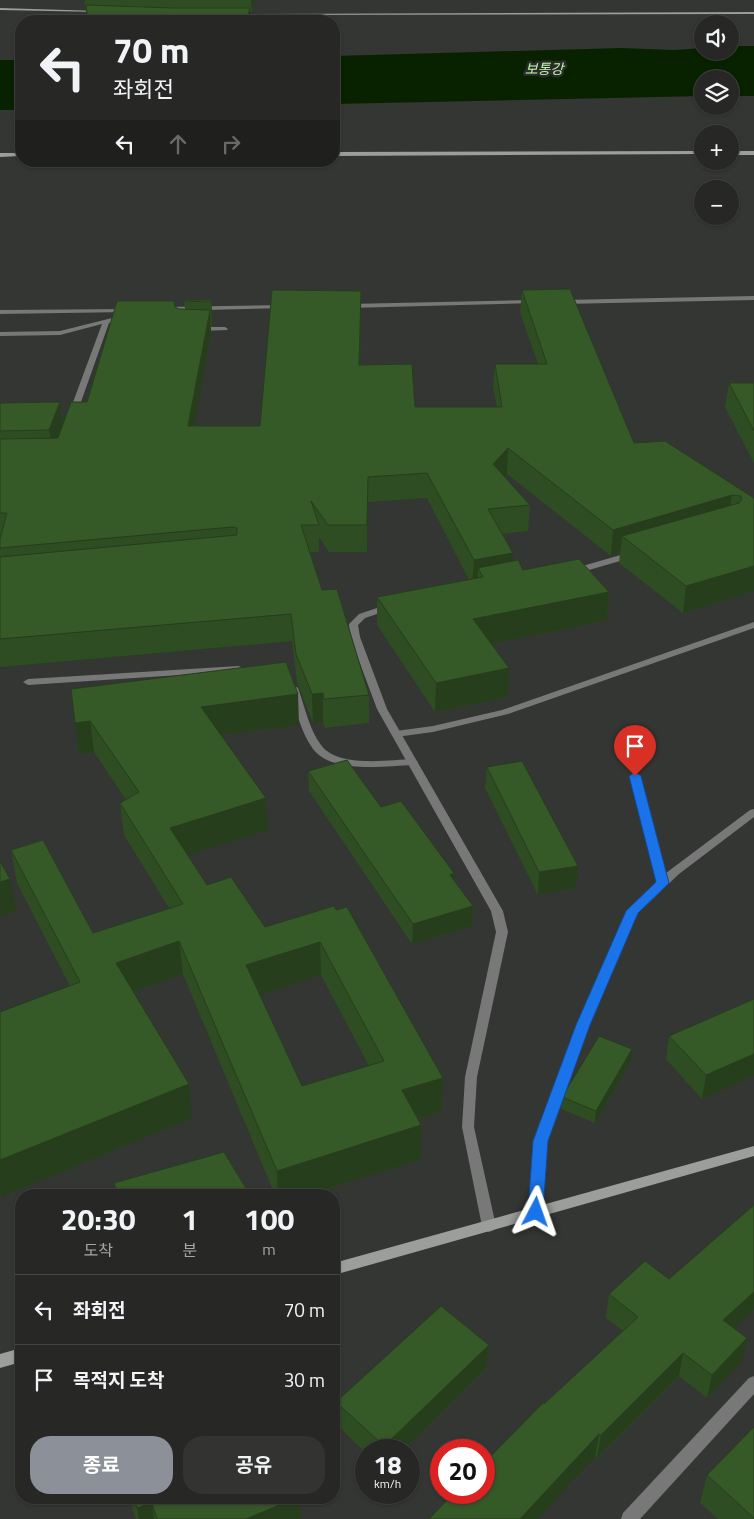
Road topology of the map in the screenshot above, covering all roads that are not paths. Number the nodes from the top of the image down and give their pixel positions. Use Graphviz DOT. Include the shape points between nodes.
graph roads {
  1 [pos="0,9"];
  2 [pos="106,12"];
  3 [pos="754,13"];
  4 [pos="233,15"];
  5 [pos="694,153"];
  6 [pos="739,153"];
  7 [pos="754,153"];
  8 [pos="340,154"];
  9 [pos="0,155"];
  10 [pos="15,155"];
  11 [pos="754,298"];
  12 [pos="544,302"];
  13 [pos="554,302"];
  14 [pos="336,306"];
  15 [pos="287,307"];
  16 [pos="158,309"];
  17 [pos="138,310"];
  18 [pos="0,312"];
  19 [pos="135,319"];
  20 [pos="106,322"];
  21 [pos="190,328"];
  22 [pos="225,329"];
  23 [pos="0,334"];
  24 [pos="70,423"];
  25 [pos="641,552"];
  26 [pos="562,575"];
  27 [pos="402,604"];
  28 [pos="754,625"];
  29 [pos="249,668"];
  30 [pos="283,678"];
  31 [pos="28,682"];
  32 [pos="396,734"];
  33 [pos="413,762"];
  34 [pos="635,776"];
  35 [pos="754,812"];
  36 [pos="662,883"];
  37 [pos="754,1151"];
  38 [pos="536,1212"];
  39 [pos="489,1226"];
  40 [pos="340,1267"];
  41 [pos="15,1357"];
  42 [pos="0,1361"];
  43 [pos="754,1383"];
  44 [pos="629,1519"];
  1 -- 2 [label="street"];
  3 -- 4 [label="street"];
  5 -- 8 [label="street"];
  6 -- 7 [label="street"];
  9 -- 10 [label="street"];
  11 -- 13 [label="street"];
  12 -- 14 [label="street"];
  15 -- 16 [label="street"];
  17 -- 18 [label="street"];
  19 -- 20 [label="street"];
  20 -- 23 [label="street" via="60,333"];
  20 -- 24 [label="street"];
  21 -- 22 [label="street"];
  25 -- 26 [label="street"];
  27 -- 32 [label="street" via="362,616 353,624 355,638 382,709"];
  28 -- 32 [label="street" via="505,712"];
  29 -- 31 [label="street"];
  30 -- 33 [label="street" via="291,683 313,740 322,754 342,763"];
  32 -- 33 [label="street"];
  33 -- 39 [label="street" via="497,911 502,932 470,1077 468,1127"];
  34 -- 36 [label="street"];
  35 -- 36 [label="street"];
  36 -- 38 [label="street" via="632,911 583,1025 540,1141"];
  37 -- 38 [label="street"];
  38 -- 39 [label="street"];
  39 -- 40 [label="street"];
  41 -- 42 [label="street"];
  43 -- 44 [label="street"];
}
